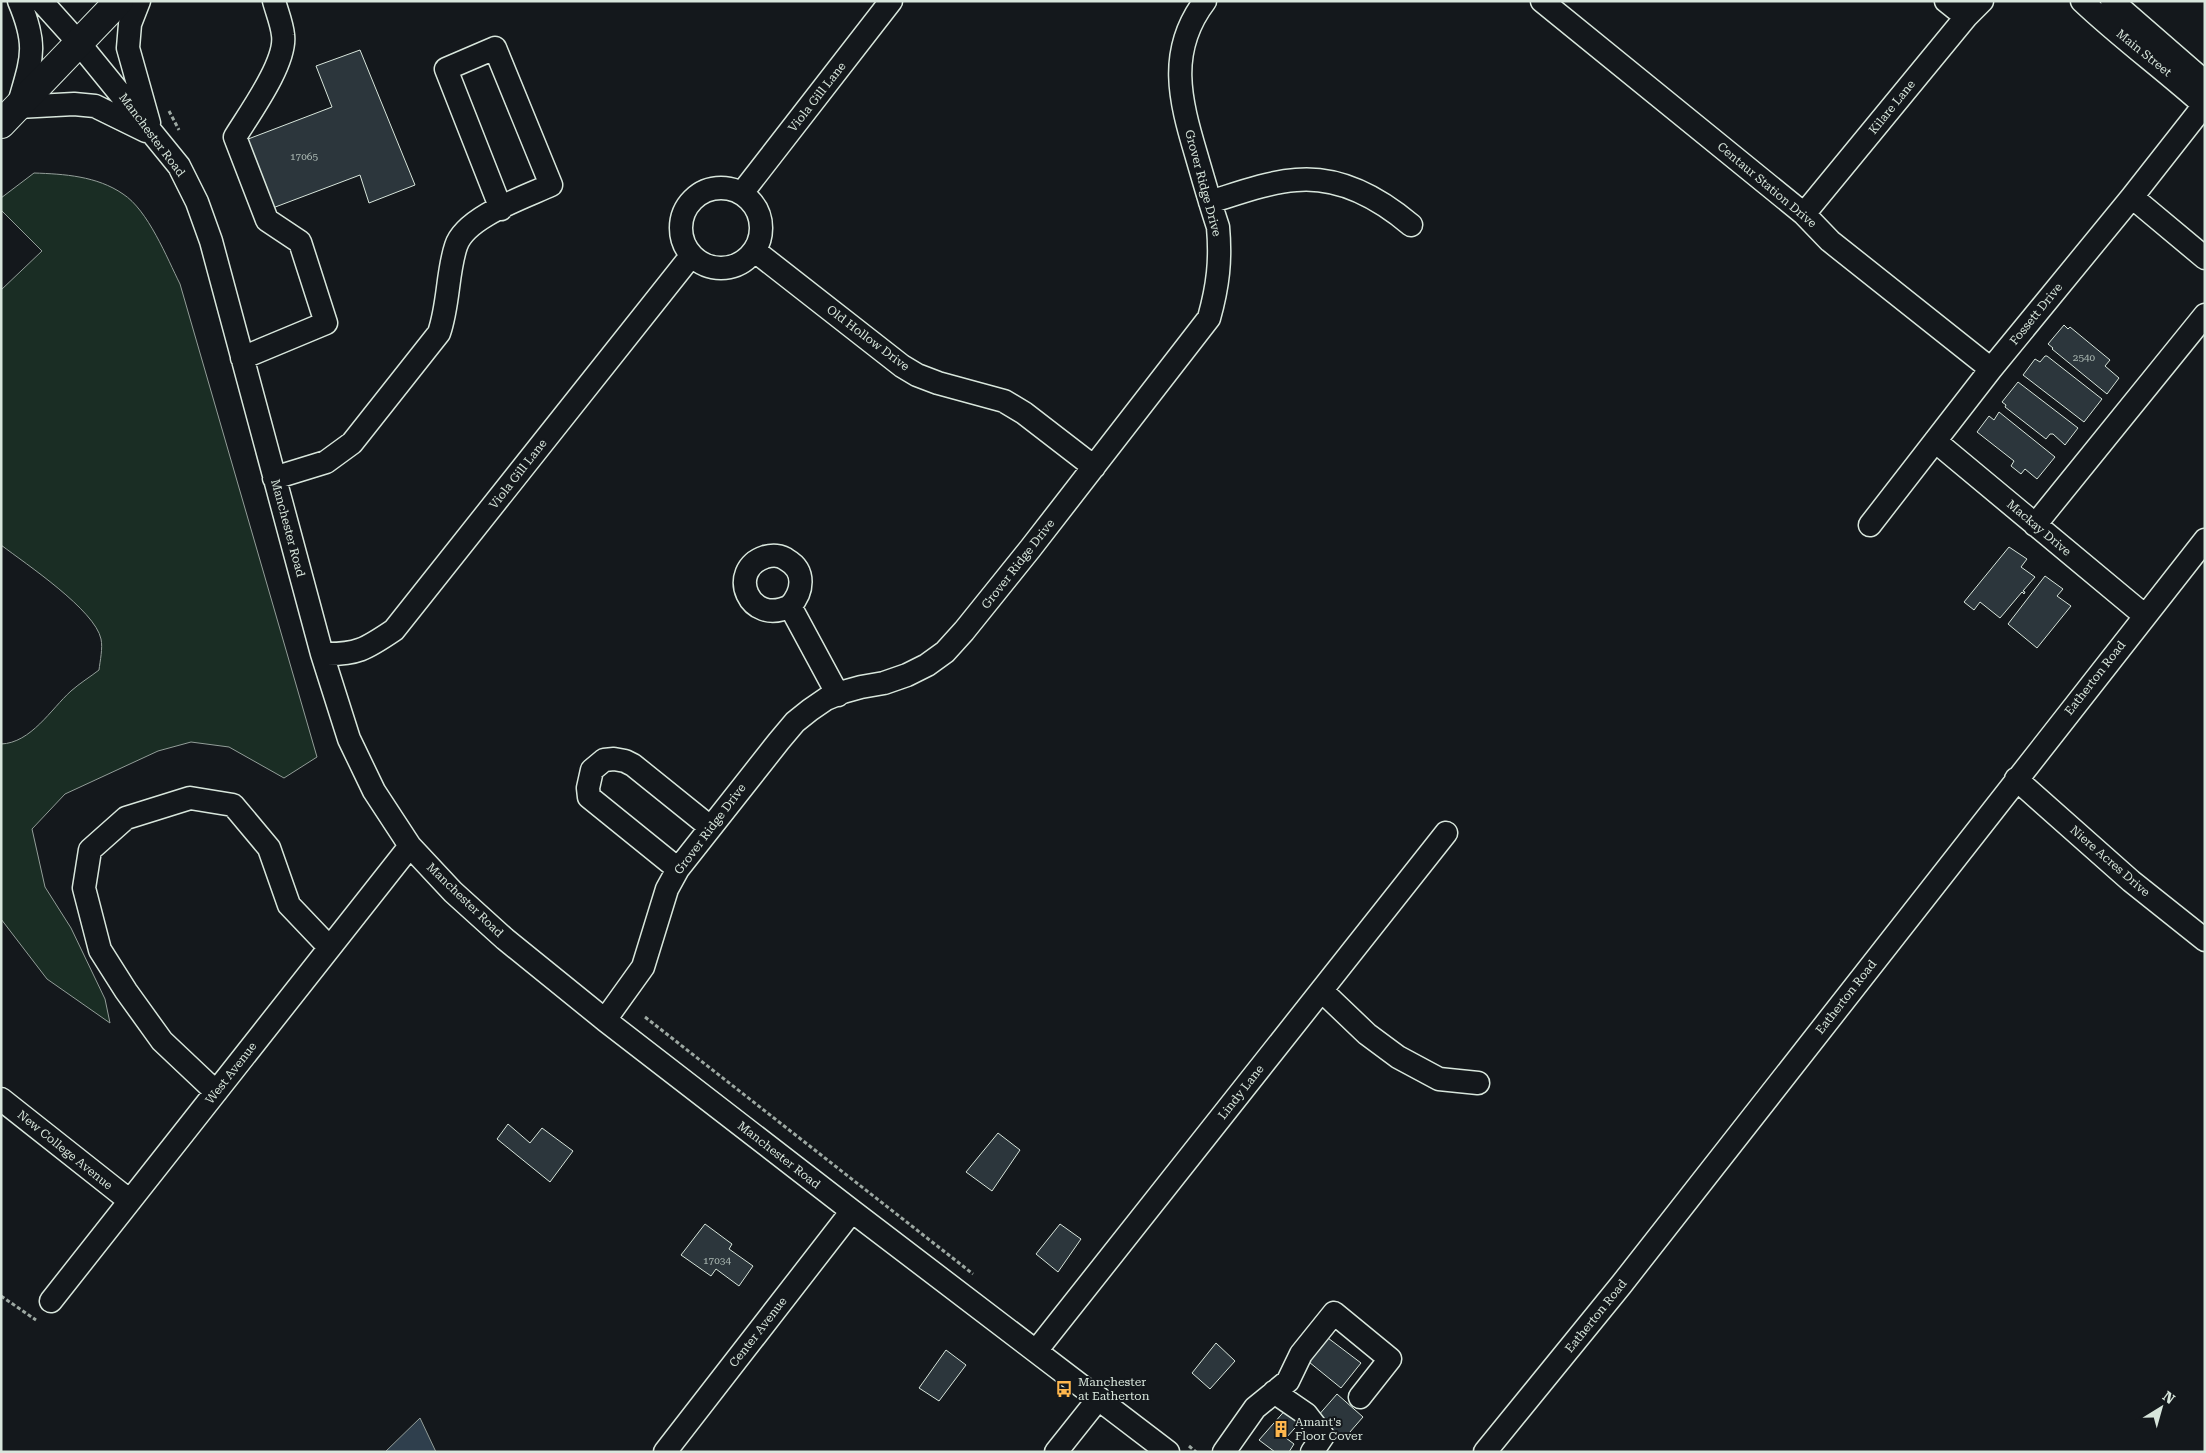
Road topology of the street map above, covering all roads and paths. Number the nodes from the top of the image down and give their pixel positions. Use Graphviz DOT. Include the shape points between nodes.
graph roads {
  1 [pos="19,1"];
  2 [pos="41,1"];
  3 [pos="119,1"];
  4 [pos="139,1"];
  5 [pos="274,1"];
  6 [pos="891,1"];
  7 [pos="1205,1"];
  8 [pos="1542,1"];
  9 [pos="1946,1"];
  10 [pos="1982,1"];
  11 [pos="2082,1"];
  12 [pos="2112,1"];
  13 [pos="1966,17"];
  14 [pos="78,42"];
  15 [pos="2205,82"];
  16 [pos="2204,105"];
  17 [pos="10,115"];
  18 [pos="152,133"];
  19 [pos="742,193"];
  20 [pos="2132,197"];
  21 [pos="1210,202"];
  22 [pos="501,209"];
  23 [pos="1804,214"];
  24 [pos="1411,225"];
  25 [pos="755,251"];
  26 [pos="691,256"];
  27 [pos="2205,258"];
  28 [pos="2205,315"];
  29 [pos="242,358"];
  30 [pos="1991,369"];
  31 [pos="1935,441"];
  32 [pos="1094,467"];
  33 [pos="274,478"];
  34 [pos="1870,525"];
  35 [pos="2035,525"];
  36 [pos="2205,540"];
  37 [pos="790,606"];
  38 [pos="2144,615"];
  39 [pos="322,654"];
  40 [pos="838,695"];
  41 [pos="2016,779"];
  42 [pos="710,826"];
  43 [pos="1446,833"];
  44 [pos="410,846"];
  45 [pos="678,868"];
  46 [pos="2205,940"];
  47 [pos="329,947"];
  48 [pos="1322,990"];
  49 [pos="645,1017"];
  50 [pos="605,1020"];
  51 [pos="1478,1083"];
  52 [pos="216,1092"];
  53 [pos="1,1099"];
  54 [pos="130,1201"];
  55 [pos="852,1211"];
  56 [pos="975,1276"];
  57 [pos="1,1296"];
  58 [pos="52,1300"];
  59 [pos="36,1320"];
  60 [pos="1036,1351"];
  61 [pos="1274,1392"];
  62 [pos="1360,1397"];
  63 [pos="1099,1398"];
  64 [pos="665,1452"];
  65 [pos="1056,1452"];
  66 [pos="1168,1452"];
  67 [pos="1224,1452"];
  68 [pos="1312,1452"];
  69 [pos="1485,1452"];
  1 -- 17 [label="street" via="28,22 32,55"];
  2 -- 14 [label="street, Manchester Road"];
  3 -- 14 [label="main road"];
  4 -- 18 [label="street" via="130,24 128,48"];
  5 -- 29 [label="street" via="284,37 278,61 235,137 266,220 300,242 326,323"];
  6 -- 19 [label="street, Viola Gill Lane"];
  7 -- 21 [label="street, Grover Ridge Drive" via="1188,32 1179,80 1182,107"];
  8 -- 23 [label="street, Centaur Station Drive"];
  9 -- 13 [label="street"];
  10 -- 13 [label="street, Kilare Lane"];
  11 -- 16 [label="street, Main Street"];
  12 -- 15 [label="street, Main Street"];
  13 -- 23 [label="street, Kilare Lane"];
  14 -- 17 [label="main road"];
  14 -- 18 [label="street, Manchester Road"];
  16 -- 20 [label="street, Fossett Drive"];
  17 -- 18 [label="street" via="74,104 95,106"];
  18 -- 29 [label="street, Manchester Road" via="178,166 197,202"];
  19 -- 25 [label="street" via="759,213 762,226"];
  19 -- 26 [label="street" via="717,187 704,190 694,198 681,220 684,245"];
  20 -- 27 [label="street"];
  20 -- 30 [label="street, Fossett Drive"];
  21 -- 24 [label="street" via="1296,180 1317,181 1342,185 1368,195"];
  21 -- 32 [label="street, Grover Ridge Drive" via="1220,247 1219,282 1209,318"];
  22 -- 22 [label="street" via="551,184 495,48 446,69"];
  22 -- 33 [label="street" via="464,231 456,245 445,316 439,333 352,443 326,462"];
  23 -- 30 [label="street, Centaur Station Drive" via="1830,241"];
  25 -- 26 [label="street" via="736,266 724,268 701,263"];
  25 -- 32 [label="street, Old Hollow Drive" via="902,366 938,383 1004,401"];
  26 -- 39 [label="street, Viola Gill Lane" via="394,630 367,649 344,655"];
  28 -- 35 [label="street"];
  29 -- 33 [label="street, Manchester Road"];
  30 -- 31 [label="street, Fossett Drive"];
  31 -- 34 [label="street, Fossett Drive"];
  31 -- 35 [label="street, Mackay Drive"];
  32 -- 40 [label="street, Grover Ridge Drive" via="945,652 907,676"];
  33 -- 39 [label="street, Manchester Road"];
  35 -- 38 [label="street, Mackay Drive"];
  36 -- 38 [label="street, Eatherton Road"];
  37 -- 40 [label="street"];
  38 -- 41 [label="street, Eatherton Road"];
  39 -- 44 [label="street, Manchester Road" via="354,748 374,791"];
  40 -- 42 [label="street, Grover Ridge Drive" via="826,699 795,722"];
  41 -- 46 [label="street, Niere Acres Drive" via="2131,881"];
  41 -- 69 [label="street, Eatherton Road" via="1621,1286"];
  42 -- 45 [label="street, Grover Ridge Drive"];
  42 -- 45 [label="street" via="625,761 604,760 592,770 589,797"];
  43 -- 48 [label="street, Lindy Lane"];
  44 -- 47 [label="street, West Avenue"];
  44 -- 50 [label="street, Manchester Road" via="485,922"];
  45 -- 50 [label="street, Grover Ridge Drive" via="667,889 643,967"];
  47 -- 52 [label="street, West Avenue"];
  47 -- 52 [label="street" via="289,905 269,848 233,805 190,798 126,818 90,850 84,888 100,950 162,1041"];
  48 -- 51 [label="street" via="1368,1034 1398,1057 1439,1079"];
  48 -- 60 [label="street, Lindy Lane"];
  49 -- 56 [label="path"];
  50 -- 55 [label="street, Manchester Road"];
  52 -- 54 [label="street, West Avenue"];
  53 -- 54 [label="street, New College Avenue"];
  54 -- 58 [label="street, West Avenue"];
  55 -- 60 [label="street, Manchester Road"];
  55 -- 64 [label="street, Center Avenue"];
  57 -- 59 [label="path"];
  60 -- 63 [label="street, Manchester Road"];
  61 -- 62 [label="street" via="1288,1381 1301,1354 1334,1313 1390,1359"];
  61 -- 67 [label="street" via="1255,1408"];
  61 -- 68 [label="street" via="1306,1414 1323,1436"];
  63 -- 65 [label="street"];
  63 -- 66 [label="street, Manchester Road"];
}
